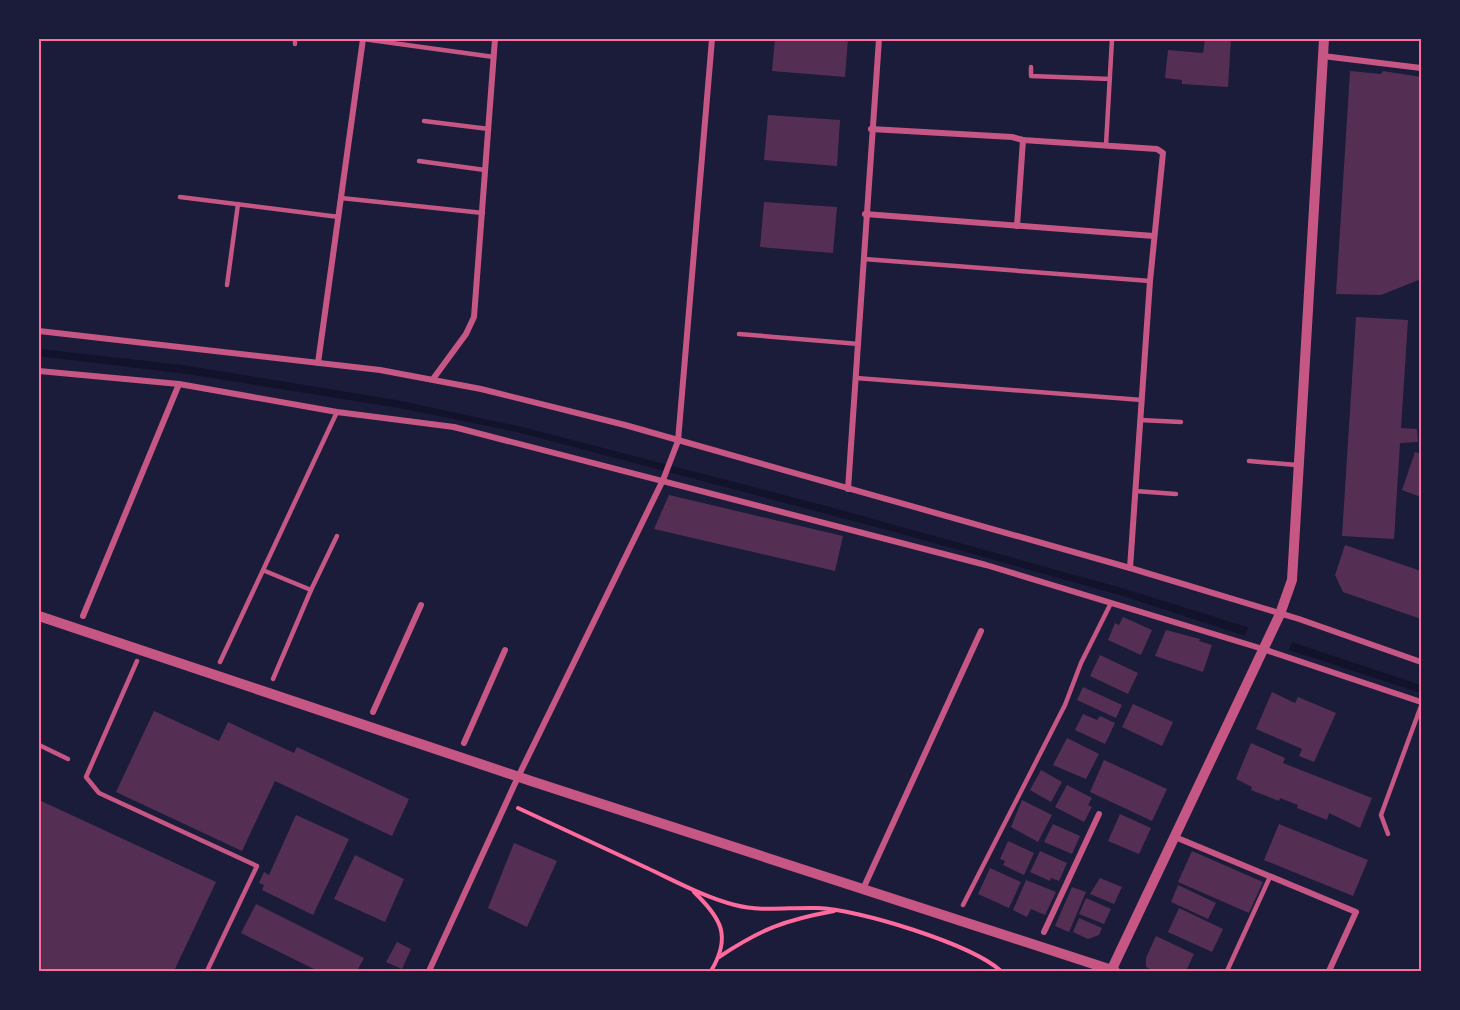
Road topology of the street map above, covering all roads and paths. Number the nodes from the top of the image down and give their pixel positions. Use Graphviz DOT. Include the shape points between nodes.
graph roads {
  1 [pos="363,39"];
  2 [pos="495,39"];
  3 [pos="712,39"];
  4 [pos="879,39"];
  5 [pos="1112,39"];
  6 [pos="1324,39"];
  7 [pos="1323,56"];
  8 [pos="494,57"];
  9 [pos="1031,67"];
  10 [pos="1421,69"];
  11 [pos="1110,79"];
  12 [pos="424,121"];
  13 [pos="489,129"];
  14 [pos="871,129"];
  15 [pos="1023,140"];
  16 [pos="1106,146"];
  17 [pos="419,161"];
  18 [pos="485,170"];
  19 [pos="180,197"];
  20 [pos="341,198"];
  21 [pos="238,204"];
  22 [pos="483,213"];
  23 [pos="865,214"];
  24 [pos="339,217"];
  25 [pos="1017,226"];
  26 [pos="1154,236"];
  27 [pos="864,259"];
  28 [pos="1150,280"];
  29 [pos="227,285"];
  30 [pos="39,331"];
  31 [pos="739,334"];
  32 [pos="859,344"];
  33 [pos="318,363"];
  34 [pos="39,371"];
  35 [pos="856,378"];
  36 [pos="433,379"];
  37 [pos="179,384"];
  38 [pos="1142,400"];
  39 [pos="337,412"];
  40 [pos="1140,420"];
  41 [pos="1181,422"];
  42 [pos="678,441"];
  43 [pos="1249,461"];
  44 [pos="1299,465"];
  45 [pos="664,476"];
  46 [pos="848,489"];
  47 [pos="1135,491"];
  48 [pos="1176,494"];
  49 [pos="337,536"];
  50 [pos="1130,568"];
  51 [pos="265,571"];
  52 [pos="311,590"];
  53 [pos="1111,603"];
  54 [pos="421,605"];
  55 [pos="39,616"];
  56 [pos="83,616"];
  57 [pos="1278,617"];
  58 [pos="981,631"];
  59 [pos="1265,646"];
  60 [pos="505,650"];
  61 [pos="137,661"];
  62 [pos="220,662"];
  63 [pos="1421,662"];
  64 [pos="273,679"];
  65 [pos="1421,704"];
  66 [pos="373,712"];
  67 [pos="464,743"];
  68 [pos="39,745"];
  69 [pos="68,759"];
  70 [pos="518,777"];
  71 [pos="518,808"];
  72 [pos="1099,814"];
  73 [pos="1388,834"];
  74 [pos="1175,837"];
  75 [pos="1269,879"];
  76 [pos="691,889"];
  77 [pos="862,890"];
  78 [pos="963,905"];
  79 [pos="838,910"];
  80 [pos="1044,932"];
  81 [pos="719,957"];
  82 [pos="207,971"];
  83 [pos="429,971"];
  84 [pos="711,971"];
  85 [pos="1001,971"];
  86 [pos="1113,971"];
  87 [pos="1227,971"];
  88 [pos="1329,971"];
  1 -- 8 [label="lane"];
  1 -- 20 [label="street"];
  2 -- 8 [label="street"];
  3 -- 42 [label="street"];
  4 -- 14 [label="street"];
  5 -- 11 [label="lane"];
  6 -- 7 [label="street"];
  7 -- 10 [label="street"];
  7 -- 44 [label="street"];
  8 -- 13 [label="street"];
  9 -- 11 [label="lane" via="1031,76"];
  11 -- 16 [label="lane"];
  12 -- 13 [label="lane"];
  13 -- 18 [label="street"];
  14 -- 15 [label="street"];
  14 -- 23 [label="street"];
  15 -- 16 [label="street"];
  15 -- 25 [label="street"];
  16 -- 26 [label="street" via="1157,149 1163,153"];
  17 -- 18 [label="lane"];
  18 -- 22 [label="street"];
  19 -- 21 [label="lane"];
  20 -- 22 [label="lane"];
  20 -- 24 [label="street"];
  21 -- 24 [label="lane"];
  21 -- 29 [label="lane"];
  22 -- 36 [label="street" via="474,316 466,334"];
  23 -- 25 [label="street"];
  23 -- 27 [label="street"];
  24 -- 33 [label="street"];
  25 -- 26 [label="street"];
  26 -- 28 [label="street"];
  27 -- 28 [label="lane"];
  27 -- 32 [label="street"];
  28 -- 38 [label="street"];
  30 -- 33 [label="street"];
  31 -- 32 [label="lane"];
  32 -- 35 [label="street"];
  33 -- 36 [label="street"];
  34 -- 37 [label="street"];
  35 -- 38 [label="lane"];
  35 -- 46 [label="street"];
  36 -- 42 [label="street"];
  37 -- 39 [label="street"];
  37 -- 56 [label="street"];
  38 -- 40 [label="street"];
  39 -- 45 [label="street" via="454,427"];
  39 -- 51 [label="lane"];
  40 -- 41 [label="lane"];
  40 -- 47 [label="street"];
  42 -- 45 [label="street"];
  42 -- 46 [label="street"];
  43 -- 44 [label="lane"];
  44 -- 57 [label="street" via="1292,580"];
  45 -- 53 [label="street"];
  45 -- 70 [label="street"];
  46 -- 50 [label="street"];
  47 -- 48 [label="lane"];
  47 -- 50 [label="street"];
  49 -- 52 [label="lane"];
  50 -- 57 [label="street"];
  51 -- 52 [label="lane"];
  51 -- 62 [label="lane"];
  52 -- 64 [label="lane"];
  53 -- 59 [label="street"];
  53 -- 78 [label="lane" via="1065,705"];
  54 -- 66 [label="street"];
  55 -- 70 [label="street"];
  57 -- 59 [label="street"];
  57 -- 63 [label="street"];
  58 -- 77 [label="street"];
  59 -- 65 [label="street"];
  59 -- 74 [label="street"];
  60 -- 67 [label="street"];
  61 -- 82 [label="lane" via="86,777 99,793 257,867"];
  65 -- 73 [label="lane" via="1381,815"];
  68 -- 69 [label="lane"];
  70 -- 77 [label="street"];
  70 -- 83 [label="street"];
  71 -- 76 [label="path"];
  72 -- 80 [label="street"];
  74 -- 75 [label="street"];
  74 -- 86 [label="street"];
  75 -- 87 [label="lane"];
  75 -- 88 [label="street" via="1356,912"];
  76 -- 79 [label="path" via="752,908"];
  76 -- 81 [label="path" via="715,912 723,939"];
  77 -- 86 [label="street"];
  79 -- 81 [label="path" via="798,918 754,934"];
  79 -- 85 [label="path" via="972,952"];
  81 -- 84 [label="path"];
}
